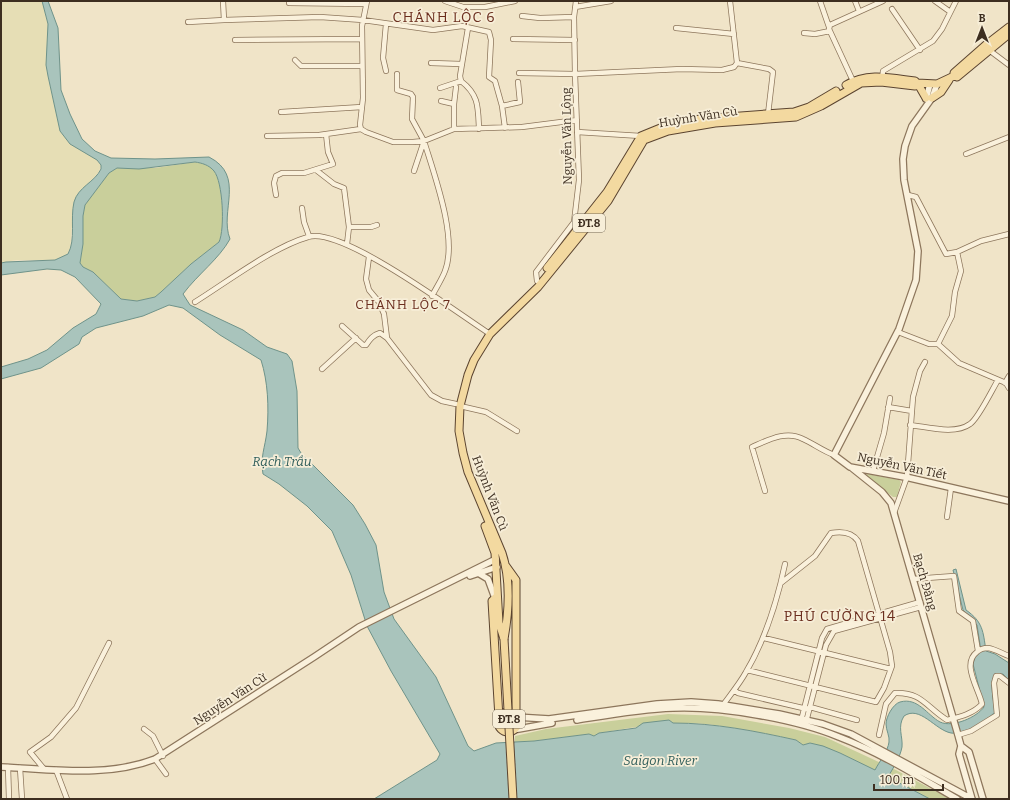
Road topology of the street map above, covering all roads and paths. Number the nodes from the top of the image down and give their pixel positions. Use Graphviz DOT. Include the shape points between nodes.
graph roads {
  1 [pos="223,1"];
  2 [pos="444,1"];
  3 [pos="514,1"];
  4 [pos="576,1"];
  5 [pos="611,1"];
  6 [pos="730,1"];
  7 [pos="820,1"];
  8 [pos="855,1"];
  9 [pos="883,1"];
  10 [pos="935,1"];
  11 [pos="956,1"];
  12 [pos="366,3"];
  13 [pos="290,4"];
  14 [pos="575,7"];
  15 [pos="892,9"];
  16 [pos="859,11"];
  17 [pos="949,11"];
  18 [pos="522,16"];
  19 [pos="574,17"];
  20 [pos="224,20"];
  21 [pos="363,20"];
  22 [pos="188,22"];
  23 [pos="386,24"];
  24 [pos="1009,27"];
  25 [pos="468,28"];
  26 [pos="676,28"];
  27 [pos="829,29"];
  28 [pos="804,33"];
  29 [pos="734,34"];
  30 [pos="1009,34"];
  31 [pos="361,39"];
  32 [pos="513,39"];
  33 [pos="235,40"];
  34 [pos="575,40"];
  35 [pos="996,40"];
  36 [pos="920,50"];
  37 [pos="988,50"];
  38 [pos="295,60"];
  39 [pos="431,63"];
  40 [pos="737,63"];
  41 [pos="461,64"];
  42 [pos="1009,65"];
  43 [pos="362,66"];
  44 [pos="386,71"];
  45 [pos="519,73"];
  46 [pos="397,74"];
  47 [pos="575,74"];
  48 [pos="952,78"];
  49 [pos="882,79"];
  50 [pos="853,81"];
  51 [pos="461,82"];
  52 [pos="518,82"];
  53 [pos="918,83"];
  54 [pos="933,84"];
  55 [pos="456,87"];
  56 [pos="440,88"];
  57 [pos="929,98"];
  58 [pos="441,102"];
  59 [pos="454,104"];
  60 [pos="502,106"];
  61 [pos="362,107"];
  62 [pos="281,112"];
  63 [pos="768,114"];
  64 [pos="577,120"];
  65 [pos="454,128"];
  66 [pos="505,128"];
  67 [pos="361,129"];
  68 [pos="479,129"];
  69 [pos="577,132"];
  70 [pos="326,134"];
  71 [pos="267,136"];
  72 [pos="641,136"];
  73 [pos="1009,136"];
  74 [pos="649,137"];
  75 [pos="424,141"];
  76 [pos="966,154"];
  77 [pos="316,170"];
  78 [pos="414,171"];
  79 [pos="276,195"];
  80 [pos="908,196"];
  81 [pos="302,208"];
  82 [pos="574,222"];
  83 [pos="377,225"];
  84 [pos="348,227"];
  85 [pos="581,229"];
  86 [pos="1009,234"];
  87 [pos="309,236"];
  88 [pos="347,244"];
  89 [pos="957,252"];
  90 [pos="369,257"];
  91 [pos="538,284"];
  92 [pos="432,296"];
  93 [pos="195,302"];
  94 [pos="342,326"];
  95 [pos="898,332"];
  96 [pos="488,333"];
  97 [pos="356,338"];
  98 [pos="387,338"];
  99 [pos="938,344"];
  100 [pos="925,362"];
  101 [pos="322,369"];
  102 [pos="1009,376"];
  103 [pos="998,380"];
  104 [pos="1005,383"];
  105 [pos="1009,388"];
  106 [pos="890,398"];
  107 [pos="458,405"];
  108 [pos="888,407"];
  109 [pos="912,411"];
  110 [pos="910,425"];
  111 [pos="517,431"];
  112 [pos="834,455"];
  113 [pos="850,467"];
  114 [pos="873,471"];
  115 [pos="908,477"];
  116 [pos="951,488"];
  117 [pos="765,491"];
  118 [pos="1009,501"];
  119 [pos="894,513"];
  120 [pos="947,517"];
  121 [pos="500,557"];
  122 [pos="786,564"];
  123 [pos="506,566"];
  124 [pos="496,567"];
  125 [pos="512,572"];
  126 [pos="478,573"];
  127 [pos="913,579"];
  128 [pos="452,582"];
  129 [pos="781,584"];
  130 [pos="497,590"];
  131 [pos="495,598"];
  132 [pos="920,604"];
  133 [pos="880,615"];
  134 [pos="764,638"];
  135 [pos="504,639"];
  136 [pos="109,643"];
  137 [pos="979,650"];
  138 [pos="821,651"];
  139 [pos="1009,656"];
  140 [pos="891,669"];
  141 [pos="747,670"];
  142 [pos="1009,683"];
  143 [pos="812,686"];
  144 [pos="734,690"];
  145 [pos="498,700"];
  146 [pos="723,705"];
  147 [pos="654,707"];
  148 [pos="810,707"];
  149 [pos="804,708"];
  150 [pos="515,710"];
  151 [pos="499,718"];
  152 [pos="953,719"];
  153 [pos="857,720"];
  154 [pos="803,722"];
  155 [pos="144,729"];
  156 [pos="513,730"];
  157 [pos="879,735"];
  158 [pos="958,735"];
  159 [pos="962,746"];
  160 [pos="163,756"];
  161 [pos="155,760"];
  162 [pos="1,767"];
  163 [pos="8,767"];
  164 [pos="20,768"];
  165 [pos="44,769"];
  166 [pos="56,770"];
  167 [pos="166,774"];
  168 [pos="967,781"];
  169 [pos="955,789"];
  170 [pos="9,799"];
  171 [pos="22,799"];
  172 [pos="67,799"];
  173 [pos="513,799"];
  174 [pos="957,799"];
  175 [pos="972,799"];
  176 [pos="983,799"];
  1 -- 20 [label="street"];
  2 -- 3 [label="street" via="463,7 485,7"];
  4 -- 14 [label="street"];
  5 -- 14 [label="street"];
  6 -- 29 [label="street"];
  7 -- 27 [label="street"];
  8 -- 16 [label="street"];
  9 -- 16 [label="street"];
  10 -- 17 [label="street"];
  11 -- 17 [label="street"];
  12 -- 13 [label="street"];
  12 -- 21 [label="street"];
  14 -- 19 [label="street"];
  15 -- 36 [label="street"];
  16 -- 27 [label="street"];
  17 -- 36 [label="street" via="942,29 933,41"];
  18 -- 19 [label="street"];
  19 -- 34 [label="street"];
  20 -- 21 [label="street" via="320,17"];
  20 -- 22 [label="street"];
  21 -- 23 [label="street"];
  21 -- 31 [label="street"];
  23 -- 25 [label="street" via="433,30 455,26"];
  23 -- 44 [label="street" via="383,58"];
  24 -- 35 [label="main road"];
  25 -- 41 [label="street"];
  25 -- 60 [label="street" via="489,32 491,35 489,77 495,82"];
  26 -- 29 [label="street"];
  27 -- 28 [label="street" via="815,34"];
  27 -- 50 [label="street"];
  29 -- 40 [label="street"];
  30 -- 35 [label="main road"];
  31 -- 33 [label="street"];
  31 -- 43 [label="street"];
  32 -- 34 [label="street"];
  34 -- 47 [label="street"];
  35 -- 37 [label="main road"];
  35 -- 48 [label="main road" via="954,73"];
  36 -- 49 [label="street" via="882,71"];
  37 -- 42 [label="street"];
  37 -- 48 [label="main road" via="957,77"];
  38 -- 43 [label="street" via="301,66"];
  39 -- 41 [label="street"];
  40 -- 47 [label="street" via="734,67 722,70 674,69"];
  40 -- 63 [label="street" via="773,72"];
  41 -- 51 [label="street"];
  43 -- 61 [label="street"];
  45 -- 47 [label="street, Nguyễn Văn Lộng"];
  46 -- 75 [label="street" via="397,90 413,97 412,119"];
  47 -- 64 [label="street, Nguyễn Văn Lộng"];
  48 -- 54 [label="main road"];
  48 -- 57 [label="main road" via="941,92"];
  49 -- 50 [label="main road" via="864,77"];
  49 -- 53 [label="main road"];
  49 -- 74 [label="main road, Huỳnh Văn Cù" via="858,84 821,106 796,117 715,123"];
  50 -- 63 [label="main road" via="802,110"];
  51 -- 56 [label="street"];
  51 -- 68 [label="street" via="475,95"];
  52 -- 60 [label="street" via="520,102"];
  53 -- 54 [label="main road"];
  53 -- 57 [label="main road"];
  54 -- 57 [label="street"];
  55 -- 59 [label="street"];
  57 -- 80 [label="street" via="912,126 905,146 904,180"];
  58 -- 59 [label="street"];
  59 -- 65 [label="street"];
  60 -- 66 [label="street"];
  61 -- 62 [label="street"];
  61 -- 67 [label="street"];
  63 -- 72 [label="main road" via="700,119 663,127"];
  64 -- 66 [label="street"];
  64 -- 69 [label="street, Nguyễn Văn Lộng"];
  65 -- 68 [label="street"];
  65 -- 75 [label="street"];
  66 -- 68 [label="street"];
  67 -- 70 [label="street"];
  67 -- 75 [label="street" via="393,142"];
  69 -- 72 [label="street"];
  69 -- 82 [label="street, Nguyễn Văn Lộng" via="579,180"];
  70 -- 71 [label="street"];
  70 -- 77 [label="street" via="328,152 333,164"];
  72 -- 74 [label="main road"];
  72 -- 85 [label="main road" via="612,186"];
  73 -- 76 [label="street"];
  74 -- 85 [label="main road, Huỳnh Văn Cù / ĐT.8" via="639,147 608,201"];
  75 -- 78 [label="street"];
  75 -- 92 [label="street" via="442,197 449,253 446,270"];
  77 -- 79 [label="street" via="304,174 282,173 276,176"];
  77 -- 84 [label="street" via="334,184 344,188"];
  80 -- 89 [label="street" via="916,197 946,254"];
  80 -- 95 [label="street" via="916,231 919,261 916,280"];
  81 -- 87 [label="street"];
  82 -- 85 [label="street"];
  82 -- 91 [label="street" via="536,272"];
  83 -- 84 [label="street"];
  84 -- 88 [label="street"];
  85 -- 91 [label="main road"];
  86 -- 89 [label="street" via="982,241"];
  87 -- 88 [label="street" via="327,236"];
  87 -- 93 [label="street" via="280,249"];
  88 -- 90 [label="street"];
  89 -- 99 [label="street" via="961,271 952,316"];
  90 -- 92 [label="street"];
  90 -- 98 [label="street" via="366,279 369,290 379,302 384,314"];
  91 -- 96 [label="main road"];
  92 -- 96 [label="street"];
  94 -- 97 [label="street"];
  95 -- 99 [label="street" via="929,344"];
  95 -- 112 [label="street"];
  96 -- 107 [label="main road" via="473,354 463,376"];
  97 -- 98 [label="street" via="366,345 370,338 380,333"];
  97 -- 101 [label="street"];
  98 -- 107 [label="street" via="431,395"];
  99 -- 103 [label="street" via="959,363"];
  100 -- 109 [label="street" via="920,371"];
  102 -- 104 [label="street"];
  103 -- 104 [label="street"];
  103 -- 110 [label="street" via="971,424 948,429"];
  104 -- 105 [label="street"];
  106 -- 108 [label="street"];
  107 -- 111 [label="street" via="486,412"];
  107 -- 121 [label="main road" via="455,433 462,466 494,548"];
  108 -- 109 [label="street"];
  108 -- 114 [label="street" via="884,433"];
  109 -- 110 [label="street"];
  110 -- 115 [label="street"];
  112 -- 113 [label="street, Nguyễn Văn Tiết"];
  112 -- 117 [label="street, Nguyễn Văn Tiết" via="824,452 800,437 788,435 752,447"];
  113 -- 114 [label="street, Nguyễn Văn Tiết"];
  113 -- 119 [label="street, Bạch Đằng" via="886,497"];
  114 -- 115 [label="street, Nguyễn Văn Tiết"];
  115 -- 116 [label="street, Nguyễn Văn Tiết"];
  115 -- 119 [label="street"];
  116 -- 118 [label="street, Nguyễn Văn Tiết"];
  116 -- 120 [label="street"];
  119 -- 127 [label="street, Bạch Đằng"];
  121 -- 123 [label="main road, ĐT.8"];
  121 -- 124 [label="main road"];
  121 -- 128 [label="street, Nguyễn Văn Cừ"];
  122 -- 129 [label="street"];
  123 -- 124 [label="main road"];
  123 -- 125 [label="main road, ĐT.8"];
  123 -- 135 [label="main road, ĐT.8" via="508,612"];
  124 -- 126 [label="street, Nguyễn Văn Cừ"];
  124 -- 130 [label="main road, ĐT.8"];
  125 -- 135 [label="main road, ĐT.8" via="512,604"];
  125 -- 150 [label="main road" via="516,580"];
  126 -- 128 [label="street, Nguyễn Văn Cừ"];
  126 -- 131 [label="street" via="488,579"];
  127 -- 132 [label="street, Bạch Đằng"];
  127 -- 137 [label="street" via="954,576 959,611 972,621"];
  128 -- 160 [label="street, Nguyễn Văn Cừ" via="358,627"];
  129 -- 133 [label="street" via="814,556 831,533 848,533 858,541"];
  129 -- 134 [label="street"];
  130 -- 131 [label="main road, ĐT.8"];
  130 -- 135 [label="main road, ĐT.8" via="499,623"];
  131 -- 135 [label="main road, ĐT.8" via="496,624"];
  131 -- 145 [label="main road" via="492,601 492,616"];
  132 -- 133 [label="street"];
  132 -- 152 [label="street, Bạch Đằng"];
  133 -- 138 [label="street" via="827,629"];
  133 -- 140 [label="street" via="890,652"];
  134 -- 138 [label="street"];
  134 -- 141 [label="street"];
  135 -- 173 [label="main road, ĐT.8, bridge"];
  136 -- 165 [label="street" via="76,708 51,737 30,752"];
  137 -- 139 [label="street" via="986,648"];
  137 -- 152 [label="street" via="972,655 970,662 982,704 978,709"];
  138 -- 140 [label="street"];
  138 -- 143 [label="street"];
  140 -- 143 [label="street" via="876,702"];
  141 -- 143 [label="street"];
  141 -- 144 [label="street"];
  142 -- 158 [label="street" via="996,676 994,683 997,715 971,731"];
  143 -- 148 [label="street"];
  143 -- 149 [label="street"];
  144 -- 146 [label="street"];
  144 -- 149 [label="street"];
  145 -- 150 [label="main road" via="505,708 513,706"];
  145 -- 151 [label="main road"];
  146 -- 147 [label="street" via="691,702"];
  146 -- 154 [label="street"];
  147 -- 150 [label="street" via="542,720"];
  147 -- 154 [label="street" via="717,710"];
  147 -- 156 [label="street"];
  148 -- 149 [label="street"];
  148 -- 153 [label="street"];
  148 -- 154 [label="street"];
  149 -- 154 [label="street"];
  150 -- 151 [label="main road"];
  150 -- 156 [label="main road" via="517,725"];
  151 -- 156 [label="main road" via="498,724 501,729 507,732"];
  152 -- 157 [label="street" via="947,720 937,714 917,696 906,692 895,693 886,704"];
  152 -- 158 [label="street, Bạch Đằng"];
  154 -- 169 [label="street" via="833,727 862,739"];
  154 -- 174 [label="street" via="861,746"];
  155 -- 160 [label="street" via="153,736"];
  158 -- 159 [label="street"];
  159 -- 168 [label="street" via="959,754"];
  159 -- 176 [label="street" via="969,752"];
  160 -- 161 [label="street, Nguyễn Văn Cừ"];
  161 -- 166 [label="street, Nguyễn Văn Cừ" via="112,770"];
  161 -- 167 [label="street"];
  162 -- 163 [label="street, Nguyễn Văn Cừ"];
  163 -- 164 [label="street, Nguyễn Văn Cừ"];
  163 -- 170 [label="street"];
  164 -- 165 [label="street, Nguyễn Văn Cừ"];
  164 -- 171 [label="street"];
  165 -- 166 [label="street, Nguyễn Văn Cừ"];
  166 -- 172 [label="street"];
  168 -- 169 [label="street" via="963,788"];
  168 -- 175 [label="street"];
  169 -- 175 [label="street"];
}
